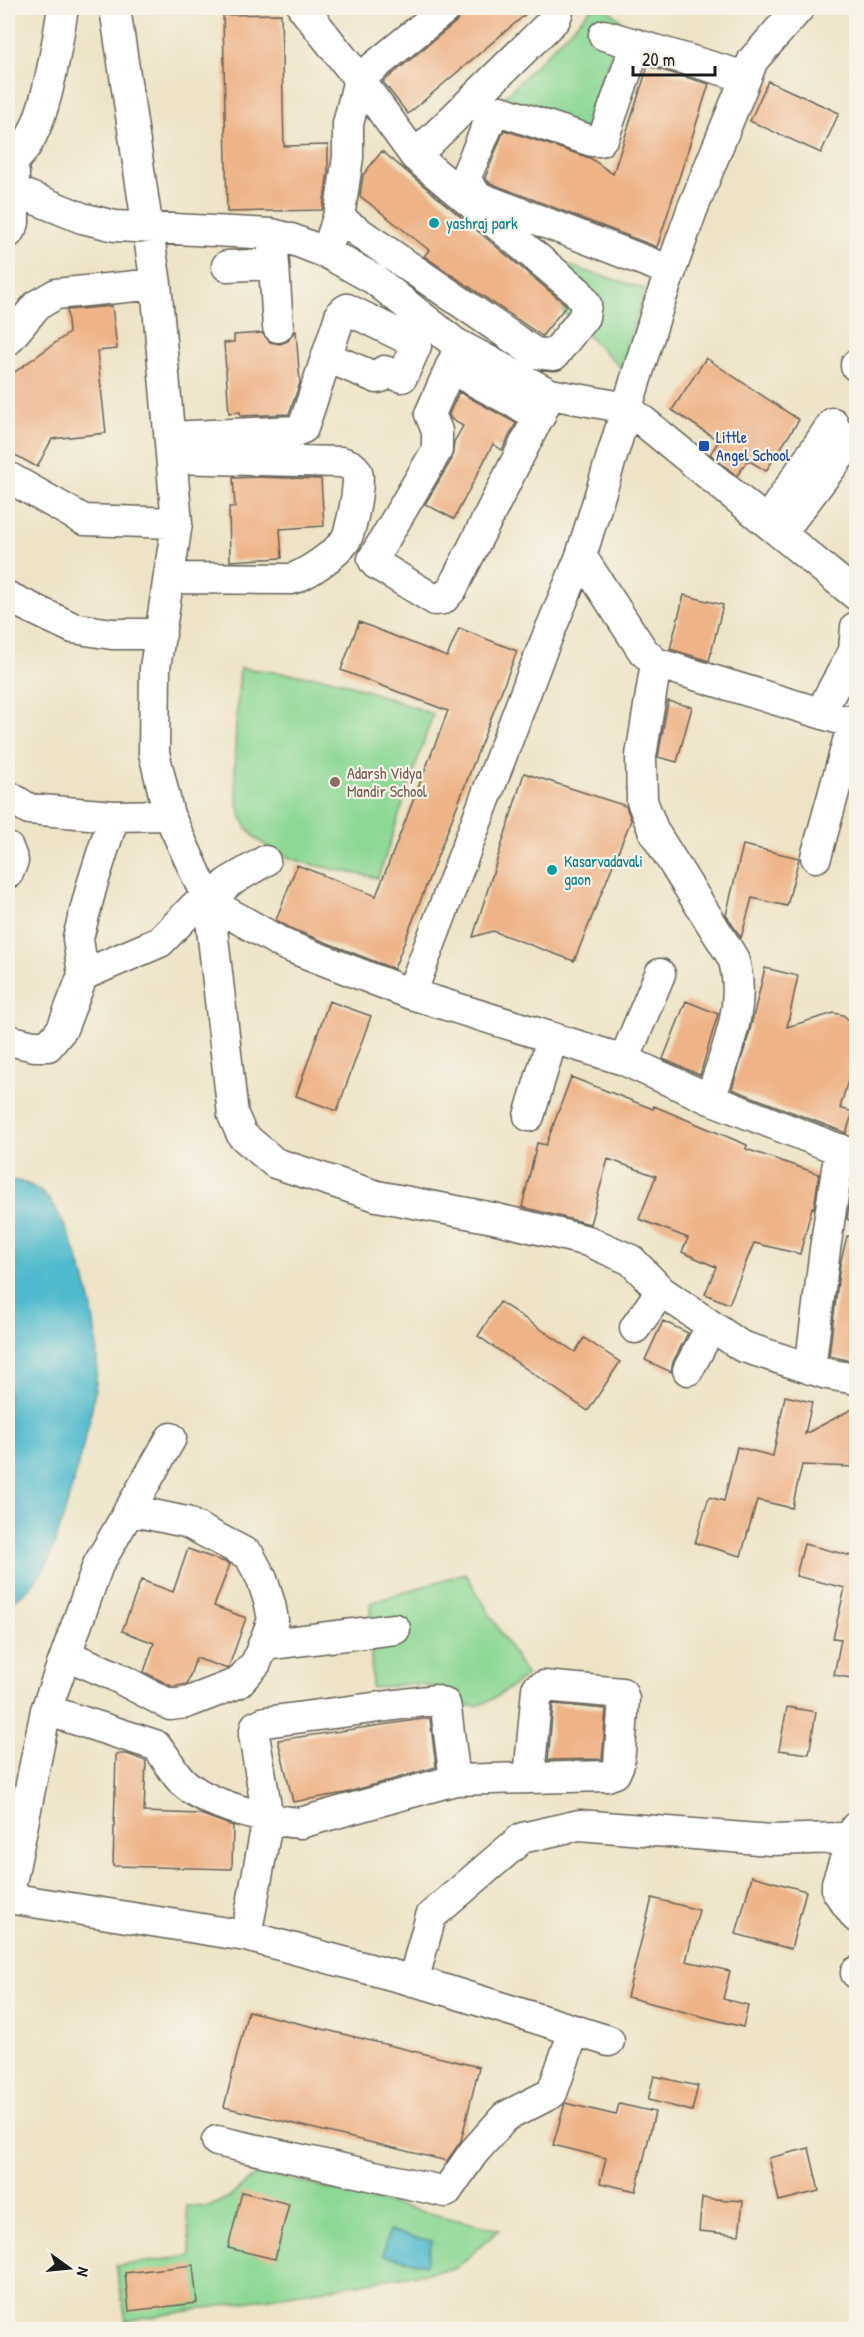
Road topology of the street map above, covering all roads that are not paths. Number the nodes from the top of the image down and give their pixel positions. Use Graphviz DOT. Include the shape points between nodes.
graph roads {
  1 [pos="63,8"];
  2 [pos="115,8"];
  3 [pos="303,8"];
  4 [pos="446,8"];
  5 [pos="559,8"];
  6 [pos="799,8"];
  7 [pos="604,35"];
  8 [pos="636,44"];
  9 [pos="746,77"];
  10 [pos="359,79"];
  11 [pos="415,156"];
  12 [pos="13,162"];
  13 [pos="338,218"];
  14 [pos="147,228"];
  15 [pos="8,233"];
  16 [pos="272,234"];
  17 [pos="327,253"];
  18 [pos="274,264"];
  19 [pos="227,266"];
  20 [pos="671,271"];
  21 [pos="156,284"];
  22 [pos="278,327"];
  23 [pos="8,340"];
  24 [pos="554,355"];
  25 [pos="327,357"];
  26 [pos="455,357"];
  27 [pos="539,398"];
  28 [pos="627,408"];
  29 [pos="845,429"];
  30 [pos="171,447"];
  31 [pos="8,477"];
  32 [pos="177,523"];
  33 [pos="774,528"];
  34 [pos="581,556"];
  35 [pos="170,578"];
  36 [pos="856,595"];
  37 [pos="8,597"];
  38 [pos="856,627"];
  39 [pos="161,634"];
  40 [pos="656,663"];
  41 [pos="828,698"];
  42 [pos="855,723"];
  43 [pos="10,804"];
  44 [pos="169,815"];
  45 [pos="114,816"];
  46 [pos="8,848"];
  47 [pos="816,857"];
  48 [pos="265,861"];
  49 [pos="8,873"];
  50 [pos="209,902"];
  51 [pos="660,974"];
  52 [pos="83,975"];
  53 [pos="411,994"];
  54 [pos="551,1038"];
  55 [pos="8,1040"];
  56 [pos="624,1060"];
  57 [pos="710,1099"];
  58 [pos="529,1116"];
  59 [pos="848,1153"];
  60 [pos="661,1291"];
  61 [pos="711,1327"];
  62 [pos="635,1328"];
  63 [pos="810,1369"];
  64 [pos="688,1370"];
  65 [pos="856,1379"];
  66 [pos="171,1438"];
  67 [pos="129,1510"];
  68 [pos="395,1629"];
  69 [pos="263,1645"];
  70 [pos="66,1655"];
  71 [pos="46,1710"];
  72 [pos="529,1778"];
  73 [pos="455,1780"];
  74 [pos="268,1818"];
  75 [pos="849,1833"];
  76 [pos="8,1898"];
  77 [pos="856,1917"];
  78 [pos="246,1936"];
  79 [pos="413,1981"];
  80 [pos="574,2031"];
  81 [pos="609,2042"];
  82 [pos="217,2140"];
  1 -- 12 [label="street" via="46,98"];
  2 -- 14 [label="street"];
  3 -- 10 [label="street"];
  4 -- 10 [label="street"];
  5 -- 11 [label="street" via="555,19"];
  6 -- 9 [label="street" via="753,60"];
  7 -- 8 [label="street"];
  8 -- 9 [label="street"];
  8 -- 20 [label="street" via="600,141 501,111 491,118 467,174 467,183 481,198"];
  9 -- 20 [label="street"];
  10 -- 11 [label="street"];
  10 -- 13 [label="street" via="348,124 348,157"];
  11 -- 24 [label="street" via="578,292 586,304 584,317"];
  12 -- 14 [label="street" via="82,218"];
  12 -- 15 [label="street" via="14,223"];
  13 -- 17 [label="street"];
  13 -- 24 [label="street" via="535,353"];
  14 -- 16 [label="street"];
  14 -- 21 [label="street"];
  16 -- 17 [label="street"];
  16 -- 18 [label="street"];
  17 -- 26 [label="street" via="374,279"];
  18 -- 19 [label="street"];
  18 -- 22 [label="street"];
  20 -- 28 [label="street"];
  21 -- 23 [label="street" via="56,294 37,305"];
  21 -- 30 [label="street"];
  24 -- 27 [label="street"];
  25 -- 30 [label="street" via="303,428"];
  26 -- 27 [label="street"];
  26 -- 27 [label="street" via="430,414 437,431 436,450 373,559 435,600 452,589"];
  27 -- 28 [label="street"];
  28 -- 33 [label="street"];
  28 -- 34 [label="street"];
  29 -- 33 [label="street"];
  30 -- 32 [label="street"];
  30 -- 35 [label="street" via="341,462 352,465 358,482 346,539 301,576"];
  31 -- 32 [label="street" via="84,520"];
  32 -- 35 [label="street"];
  33 -- 36 [label="street"];
  34 -- 40 [label="street" via="643,651"];
  34 -- 53 [label="street"];
  35 -- 39 [label="street"];
  37 -- 39 [label="street" via="73,628 112,634"];
  38 -- 41 [label="street" via="854,651"];
  39 -- 44 [label="street" via="155,668 154,753"];
  40 -- 42 [label="street"];
  40 -- 57 [label="street" via="640,756 642,801 654,832 733,958 737,972 738,1007"];
  42 -- 47 [label="street"];
  43 -- 45 [label="street"];
  44 -- 45 [label="street"];
  44 -- 50 [label="street"];
  45 -- 52 [label="street" via="78,939"];
  46 -- 49 [label="street" via="13,861"];
  48 -- 50 [label="street" via="229,882"];
  50 -- 52 [label="street" via="194,907 160,942"];
  50 -- 53 [label="street" via="285,945"];
  50 -- 60 [label="street" via="233,1115 242,1135 275,1163 377,1196 588,1241 631,1260"];
  51 -- 56 [label="street"];
  52 -- 55 [label="street" via="62,1029 48,1046 34,1047"];
  53 -- 54 [label="street"];
  54 -- 56 [label="street"];
  54 -- 58 [label="street"];
  56 -- 57 [label="street"];
  57 -- 59 [label="street"];
  59 -- 63 [label="street" via="825,1249"];
  60 -- 61 [label="street"];
  60 -- 62 [label="street"];
  61 -- 63 [label="street" via="741,1346"];
  61 -- 64 [label="street"];
  63 -- 65 [label="street"];
  66 -- 67 [label="street"];
  67 -- 69 [label="street" via="186,1522 249,1555 262,1579 273,1620"];
  67 -- 70 [label="street" via="98,1565"];
  68 -- 69 [label="street"];
  69 -- 70 [label="street" via="256,1663 238,1683 186,1704 171,1705"];
  70 -- 71 [label="street"];
  71 -- 74 [label="street" via="155,1745 185,1784 216,1802"];
  71 -- 76 [label="street"];
  72 -- 73 [label="street"];
  73 -- 74 [label="street" via="300,1823"];
  73 -- 74 [label="street" via="445,1704 434,1700 265,1722 256,1726 254,1735"];
  74 -- 78 [label="street"];
  75 -- 77 [label="street" via="837,1891"];
  75 -- 79 [label="street" via="771,1840 579,1825 522,1838 431,1916"];
  76 -- 78 [label="street"];
  78 -- 79 [label="street"];
  79 -- 80 [label="street"];
  80 -- 81 [label="street"];
  80 -- 82 [label="street" via="552,2093 505,2117 446,2192"];
}
